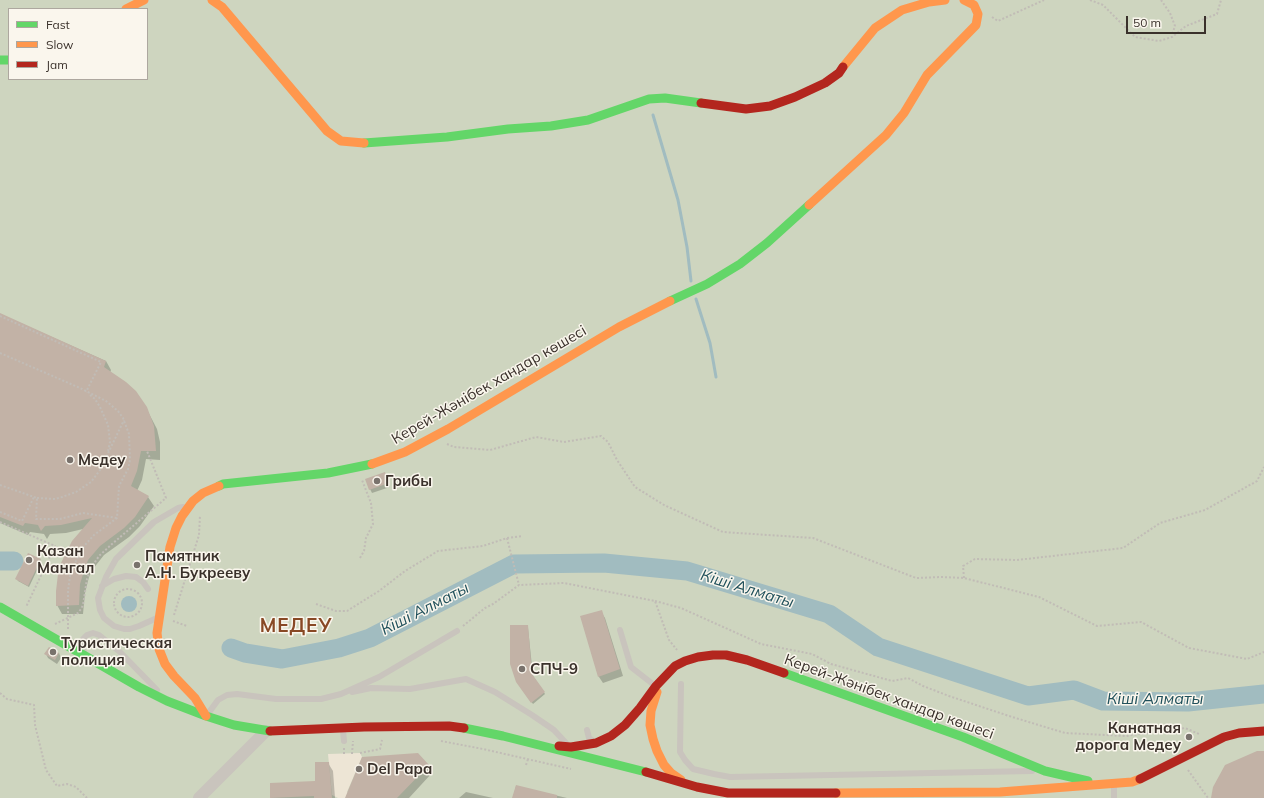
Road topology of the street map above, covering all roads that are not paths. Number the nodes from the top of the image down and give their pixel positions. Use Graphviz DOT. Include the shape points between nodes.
graph roads {
  1 [pos="144,0"];
  2 [pos="212,0"];
  3 [pos="945,0"];
  4 [pos="964,0"];
  5 [pos="128,8"];
  6 [pos="190,506"];
  7 [pos="178,508"];
  8 [pos="166,528"];
  9 [pos="102,586"];
  10 [pos="151,586"];
  11 [pos="152,598"];
  12 [pos="0,607"];
  13 [pos="153,617"];
  14 [pos="620,630"];
  15 [pos="457,631"];
  16 [pos="87,657"];
  17 [pos="668,673"];
  18 [pos="680,684"];
  19 [pos="656,686"];
  20 [pos="341,694"];
  21 [pos="167,701"];
  22 [pos="190,710"];
  23 [pos="206,716"];
  24 [pos="343,728"];
  25 [pos="587,730"];
  26 [pos="266,731"];
  27 [pos="1264,731"];
  28 [pos="344,741"];
  29 [pos="527,743"];
  30 [pos="596,743"];
  31 [pos="571,747"];
  32 [pos="1045,771"];
  33 [pos="686,784"];
  34 [pos="1102,784"];
  35 [pos="1114,784"];
  36 [pos="948,796"];
  37 [pos="199,798"];
  38 [pos="1114,798"];
  1 -- 5 [label="street"];
  2 -- 3 [label="street" via="222,7 327,131 341,141 370,143 552,126 588,120 649,99 665,98 746,109 770,106 825,83 840,73 875,28 902,10"];
  4 -- 6 [label="street, Керей-Жәнібек хандар көшесі" via="974,5 978,14 976,25 927,75 896,124 767,243 740,264 707,284 619,327 405,452 370,465 328,473 223,484 203,493"];
  6 -- 7 [label="lane"];
  6 -- 13 [label="street, Керей-Жәнібек хандар көшесі" via="179,522 170,547"];
  7 -- 8 [label="street"];
  7 -- 9 [label="lane" via="154,522 116,559"];
  9 -- 10 [label="lane" via="126,576 136,577"];
  9 -- 13 [label="lane" via="98,598 100,610 104,618 114,626 130,629"];
  10 -- 11 [label="street"];
  12 -- 16 [label="street"];
  13 -- 22 [label="street, Керей-Жәнібек хандар көшесі" via="150,637 154,657"];
  13 -- 23 [label="street, Керей-Жәнібек хандар көшесі" via="165,664 195,698"];
  14 -- 19 [label="lane" via="631,667"];
  15 -- 20 [label="lane" via="379,677"];
  16 -- 21 [label="street"];
  16 -- 21 [label="lane" via="82,649 83,639 88,635 99,635 120,652"];
  17 -- 19 [label="street, Керей-Жәнібек хандар көшесі"];
  17 -- 32 [label="street, Керей-Жәнібек хандар көшесі" via="685,661 698,657 726,655 747,660 963,737"];
  17 -- 33 [label="street, Керей-Жәнібек хандар көшесі" via="653,700 650,725 664,765"];
  18 -- 32 [label="lane" via="680,752 693,769 730,777"];
  19 -- 30 [label="street, Керей-Жәнібек хандар көшесі" via="625,725"];
  20 -- 23 [label="lane" via="321,699 227,695 218,700"];
  20 -- 31 [label="lane" via="370,688 410,689 466,679 495,692 532,715 554,730"];
  21 -- 22 [label="street"];
  22 -- 23 [label="street"];
  23 -- 26 [label="street, Керей-Жәнібек хандар көшесі"];
  24 -- 26 [label="street, Керей-Жәнібек хандар көшесі"];
  24 -- 28 [label="lane"];
  24 -- 29 [label="street, Керей-Жәнібек хандар көшесі" via="449,726"];
  25 -- 30 [label="lane" via="589,738"];
  26 -- 37 [label="street"];
  27 -- 35 [label="street, Керей-Жәнібек хандар көшесі" via="1224,737 1146,777"];
  29 -- 31 [label="street, Керей-Жәнібек хандар көшесі"];
  29 -- 33 [label="street, Керей-Жәнібек хандар көшесі"];
  30 -- 31 [label="street, Керей-Жәнібек хандар көшесі"];
  32 -- 34 [label="street, Керей-Жәнібек хандар көшесі"];
  33 -- 36 [label="street, Керей-Жәнібек хандар көшесі" via="696,790 728,793"];
  34 -- 35 [label="street, Керей-Жәнібек хандар көшесі"];
  34 -- 36 [label="street, Керей-Жәнібек хандар көшесі"];
  35 -- 38 [label="lane"];
}
